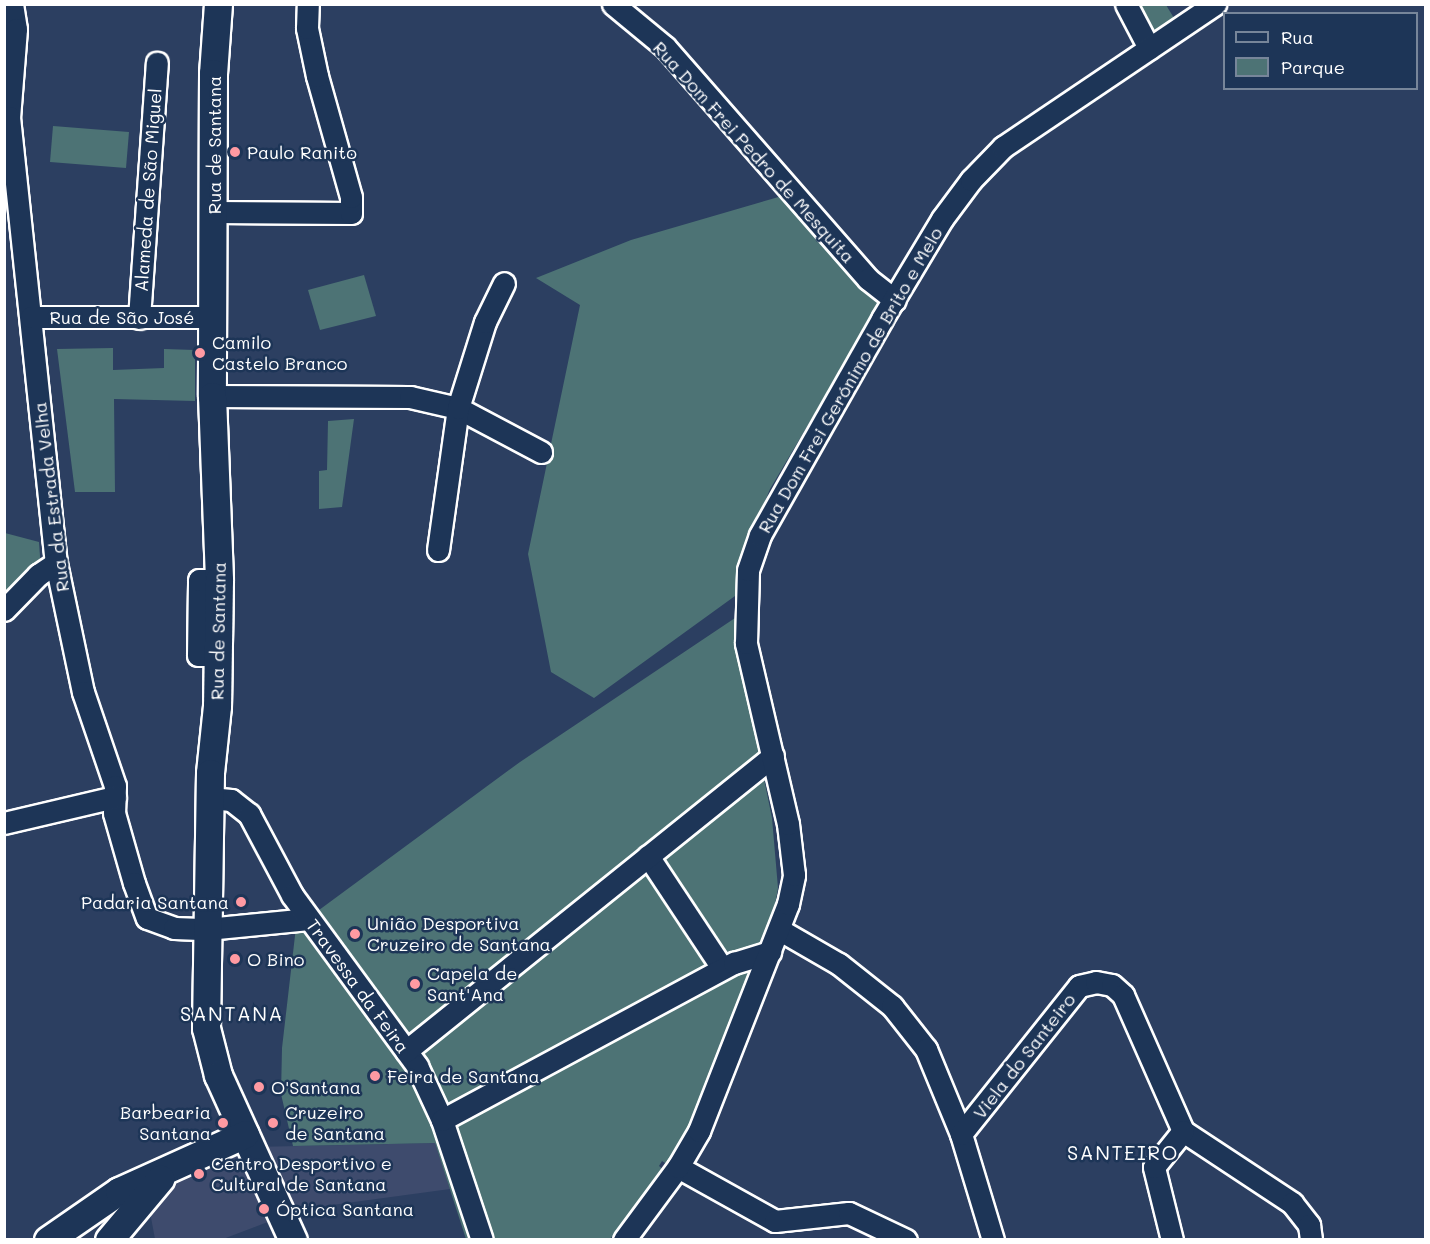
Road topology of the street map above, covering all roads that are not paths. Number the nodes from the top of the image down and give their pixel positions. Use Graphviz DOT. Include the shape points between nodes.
graph roads {
  1 [pos="12,4"];
  2 [pos="218,4"];
  3 [pos="308,4"];
  4 [pos="613,4"];
  5 [pos="1126,4"];
  6 [pos="1215,4"];
  7 [pos="1149,48"];
  8 [pos="157,63"];
  9 [pos="214,212"];
  10 [pos="504,283"];
  11 [pos="895,300"];
  12 [pos="31,317"];
  13 [pos="213,317"];
  14 [pos="139,318"];
  15 [pos="212,396"];
  16 [pos="458,408"];
  17 [pos="541,452"];
  18 [pos="438,550"];
  19 [pos="56,563"];
  20 [pos="4,610"];
  21 [pos="772,756"];
  22 [pos="115,797"];
  23 [pos="209,798"];
  24 [pos="4,823"];
  25 [pos="648,856"];
  26 [pos="309,919"];
  27 [pos="207,929"];
  28 [pos="780,930"];
  29 [pos="770,952"];
  30 [pos="723,969"];
  31 [pos="406,1051"];
  32 [pos="442,1120"];
  33 [pos="1183,1131"];
  34 [pos="245,1134"];
  35 [pos="961,1134"];
  36 [pos="183,1163"];
  37 [pos="678,1167"];
  38 [pos="81,1215"];
  39 [pos="48,1239"];
  40 [pos="108,1239"];
  41 [pos="293,1239"];
  42 [pos="482,1239"];
  43 [pos="624,1239"];
  44 [pos="906,1239"];
  45 [pos="993,1239"];
  46 [pos="1172,1239"];
  47 [pos="1311,1239"];
  1 -- 12 [label="street, Rua da Estrada Velha" via="16,29 9,117"];
  2 -- 9 [label="main road, Rua de Santana" via="213,73"];
  3 -- 9 [label="street" via="307,28 351,197 351,213"];
  4 -- 11 [label="street, Rua Dom Frei Pedro de Mesquita" via="665,47 868,279"];
  5 -- 7 [label="street"];
  6 -- 7 [label="street, Rua Dom Frei Gerónimo de Brito e Melo"];
  7 -- 11 [label="street, Rua Dom Frei Gerónimo de Brito e Melo" via="1003,147 942,219"];
  8 -- 14 [label="street, Alameda de São Miguel"];
  9 -- 13 [label="main road, Rua de Santana"];
  10 -- 16 [label="street" via="485,322"];
  11 -- 21 [label="street, Rua Dom Frei Gerónimo de Brito e Melo" via="778,499 748,570 746,643"];
  12 -- 14 [label="street, Rua de São José"];
  12 -- 19 [label="street, Rua da Estrada Velha"];
  13 -- 14 [label="street, Rua de São José"];
  13 -- 15 [label="main road, Rua de Santana"];
  15 -- 16 [label="street" via="410,397"];
  15 -- 23 [label="main road, Rua de Santana" via="219,580"];
  16 -- 17 [label="street"];
  16 -- 18 [label="street"];
  19 -- 20 [label="street" via="38,575"];
  19 -- 22 [label="street, Rua da Estrada Velha" via="83,692 115,786"];
  21 -- 25 [label="street"];
  21 -- 28 [label="street, Rua Dom Frei Gerónimo de Brito e Melo" via="788,824 794,875"];
  22 -- 24 [label="street"];
  22 -- 27 [label="street, Rua da Estrada Velha" via="114,813 147,918 174,928"];
  23 -- 26 [label="street, Travessa da Feira" via="231,800 249,814"];
  23 -- 27 [label="main road, Rua de Santana"];
  25 -- 30 [label="street"];
  25 -- 31 [label="street"];
  26 -- 27 [label="street"];
  26 -- 31 [label="street, Travessa da Feira"];
  27 -- 34 [label="main road, Rua de Santana" via="208,1044"];
  28 -- 29 [label="street, Rua Dom Frei Gerónimo de Brito e Melo"];
  28 -- 35 [label="street" via="839,964 892,1006 926,1049"];
  29 -- 30 [label="street"];
  29 -- 37 [label="street, Rua Dom Frei Gerónimo de Brito e Melo" via="699,1131"];
  30 -- 32 [label="street"];
  31 -- 32 [label="street, Travessa da Feira"];
  32 -- 42 [label="street, Travessa da Feira"];
  33 -- 35 [label="street, Viela do Santeiro" via="1123,995 1112,986 1096,982 1079,986"];
  33 -- 46 [label="street" via="1154,1167"];
  33 -- 47 [label="street" via="1292,1203 1309,1225"];
  34 -- 36 [label="main road"];
  34 -- 41 [label="main road, Rua de Santana"];
  35 -- 45 [label="street"];
  36 -- 38 [label="main road" via="119,1191"];
  36 -- 40 [label="main road" via="145,1194"];
  37 -- 43 [label="street, Rua Dom Frei Gerónimo de Brito e Melo"];
  37 -- 44 [label="street" via="775,1221 849,1213"];
  38 -- 39 [label="main road"];
  38 -- 40 [label="main road" via="100,1223"];
}
